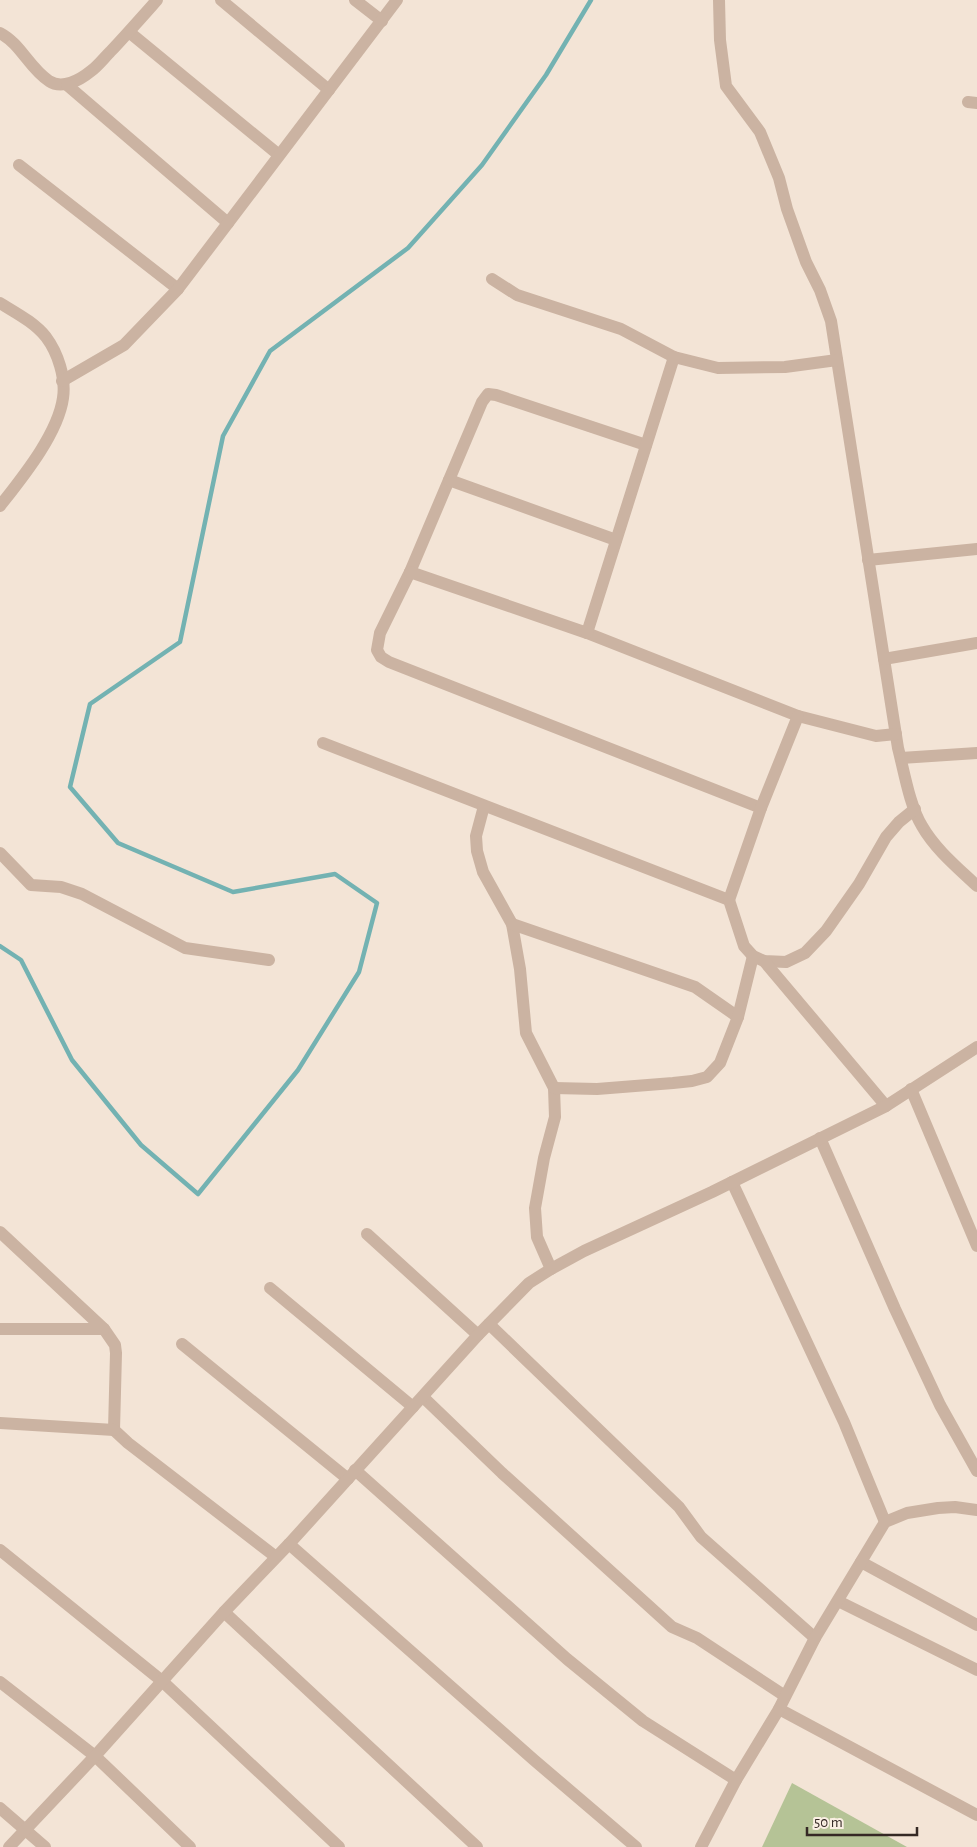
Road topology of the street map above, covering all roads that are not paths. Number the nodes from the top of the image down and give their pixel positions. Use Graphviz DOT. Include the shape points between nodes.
graph roads {
  1 [pos="157,0"];
  2 [pos="221,0"];
  3 [pos="355,0"];
  4 [pos="397,0"];
  5 [pos="719,0"];
  6 [pos="382,21"];
  7 [pos="129,32"];
  8 [pos="0,33"];
  9 [pos="67,85"];
  10 [pos="329,90"];
  11 [pos="279,155"];
  12 [pos="19,165"];
  13 [pos="228,223"];
  14 [pos="492,279"];
  15 [pos="178,289"];
  16 [pos="0,303"];
  17 [pos="674,357"];
  18 [pos="838,360"];
  19 [pos="62,382"];
  20 [pos="646,445"];
  21 [pos="449,480"];
  22 [pos="0,506"];
  23 [pos="616,540"];
  24 [pos="977,549"];
  25 [pos="868,560"];
  26 [pos="410,572"];
  27 [pos="587,633"];
  28 [pos="977,643"];
  29 [pos="884,658"];
  30 [pos="798,716"];
  31 [pos="896,734"];
  32 [pos="323,743"];
  33 [pos="977,753"];
  34 [pos="900,758"];
  35 [pos="484,806"];
  36 [pos="761,808"];
  37 [pos="915,809"];
  38 [pos="0,853"];
  39 [pos="977,886"];
  40 [pos="729,900"];
  41 [pos="512,924"];
  42 [pos="759,959"];
  43 [pos="269,960"];
  44 [pos="738,1016"];
  45 [pos="977,1046"];
  46 [pos="554,1088"];
  47 [pos="910,1089"];
  48 [pos="886,1106"];
  49 [pos="820,1138"];
  50 [pos="732,1182"];
  51 [pos="0,1232"];
  52 [pos="367,1234"];
  53 [pos="977,1246"];
  54 [pos="551,1269"];
  55 [pos="270,1288"];
  56 [pos="489,1324"];
  57 [pos="0,1329"];
  58 [pos="104,1329"];
  59 [pos="478,1335"];
  60 [pos="182,1344"];
  61 [pos="423,1397"];
  62 [pos="413,1407"];
  63 [pos="0,1423"];
  64 [pos="114,1430"];
  65 [pos="977,1471"];
  66 [pos="352,1474"];
  67 [pos="977,1510"];
  68 [pos="885,1522"];
  69 [pos="289,1544"];
  70 [pos="0,1550"];
  71 [pos="276,1557"];
  72 [pos="861,1562"];
  73 [pos="838,1601"];
  74 [pos="224,1612"];
  75 [pos="977,1625"];
  76 [pos="815,1638"];
  77 [pos="977,1670"];
  78 [pos="162,1681"];
  79 [pos="0,1682"];
  80 [pos="785,1696"];
  81 [pos="779,1709"];
  82 [pos="95,1756"];
  83 [pos="736,1780"];
  84 [pos="0,1808"];
  85 [pos="977,1816"];
  86 [pos="26,1830"];
  87 [pos="9,1847"];
  88 [pos="45,1847"];
  89 [pos="190,1847"];
  90 [pos="339,1847"];
  91 [pos="478,1847"];
  92 [pos="636,1847"];
  93 [pos="701,1847"];
  1 -- 7 [label="street"];
  2 -- 10 [label="street"];
  3 -- 6 [label="street"];
  4 -- 6 [label="street"];
  5 -- 18 [label="street" via="726,86 760,132 806,262 831,321"];
  6 -- 10 [label="street"];
  7 -- 9 [label="street" via="92,71"];
  7 -- 11 [label="street"];
  8 -- 9 [label="street" via="18,46 24,57 51,83"];
  9 -- 13 [label="street"];
  10 -- 11 [label="street"];
  11 -- 13 [label="street"];
  12 -- 15 [label="street"];
  13 -- 15 [label="street"];
  14 -- 17 [label="street" via="516,295 621,329"];
  15 -- 19 [label="street" via="124,345"];
  16 -- 19 [label="street" via="45,336 58,357"];
  17 -- 18 [label="street" via="718,368 785,367"];
  17 -- 20 [label="street"];
  18 -- 25 [label="street"];
  19 -- 22 [label="street" via="61,406 47,439"];
  20 -- 21 [label="street" via="488,394"];
  20 -- 23 [label="street"];
  21 -- 23 [label="street"];
  21 -- 26 [label="street"];
  23 -- 27 [label="street"];
  24 -- 25 [label="street"];
  25 -- 29 [label="street"];
  26 -- 27 [label="street"];
  26 -- 36 [label="street" via="380,632 377,650 381,657"];
  27 -- 30 [label="street"];
  28 -- 29 [label="street"];
  29 -- 31 [label="street"];
  30 -- 31 [label="street" via="876,736"];
  30 -- 36 [label="street"];
  31 -- 34 [label="street"];
  32 -- 35 [label="street"];
  33 -- 34 [label="street"];
  34 -- 37 [label="street"];
  35 -- 40 [label="street"];
  35 -- 41 [label="street" via="476,836 477,850 483,872"];
  36 -- 40 [label="street"];
  37 -- 39 [label="street" via="922,826 940,849"];
  37 -- 42 [label="street" via="886,837 859,884 826,931 805,953 786,962"];
  38 -- 43 [label="street" via="31,885 61,887 82,894 185,948"];
  40 -- 42 [label="street" via="744,946"];
  41 -- 44 [label="street" via="696,986"];
  41 -- 46 [label="street" via="526,1033"];
  42 -- 44 [label="street"];
  42 -- 48 [label="street"];
  44 -- 46 [label="street" via="720,1063 707,1077 597,1089"];
  45 -- 47 [label="street"];
  46 -- 54 [label="street" via="555,1116 535,1208 537,1237"];
  47 -- 48 [label="street"];
  47 -- 53 [label="street"];
  48 -- 49 [label="street"];
  49 -- 50 [label="street"];
  49 -- 65 [label="street" via="940,1405"];
  50 -- 54 [label="street"];
  50 -- 68 [label="street" via="844,1422"];
  51 -- 58 [label="street"];
  52 -- 59 [label="street"];
  54 -- 56 [label="street" via="530,1283"];
  55 -- 62 [label="street"];
  56 -- 59 [label="street"];
  56 -- 76 [label="street" via="679,1507 701,1537"];
  57 -- 58 [label="street"];
  58 -- 64 [label="street" via="115,1345 116,1354"];
  59 -- 61 [label="street"];
  60 -- 66 [label="street"];
  61 -- 62 [label="street"];
  61 -- 80 [label="street" via="672,1627 697,1638"];
  62 -- 66 [label="street"];
  63 -- 64 [label="street"];
  64 -- 71 [label="street"];
  66 -- 69 [label="street"];
  66 -- 83 [label="street" via="643,1721"];
  67 -- 68 [label="street" via="955,1506 907,1512"];
  68 -- 72 [label="street"];
  69 -- 71 [label="street"];
  69 -- 92 [label="street"];
  70 -- 78 [label="street"];
  71 -- 74 [label="street"];
  72 -- 73 [label="street"];
  72 -- 75 [label="street"];
  73 -- 76 [label="street"];
  73 -- 77 [label="street"];
  74 -- 78 [label="street"];
  74 -- 91 [label="street"];
  76 -- 80 [label="street"];
  78 -- 82 [label="street"];
  78 -- 90 [label="street"];
  79 -- 82 [label="street"];
  80 -- 81 [label="street"];
  81 -- 83 [label="street"];
  81 -- 85 [label="street"];
  82 -- 86 [label="street"];
  82 -- 89 [label="street"];
  83 -- 93 [label="street"];
  84 -- 86 [label="street"];
  86 -- 87 [label="street"];
  86 -- 88 [label="street"];
}
